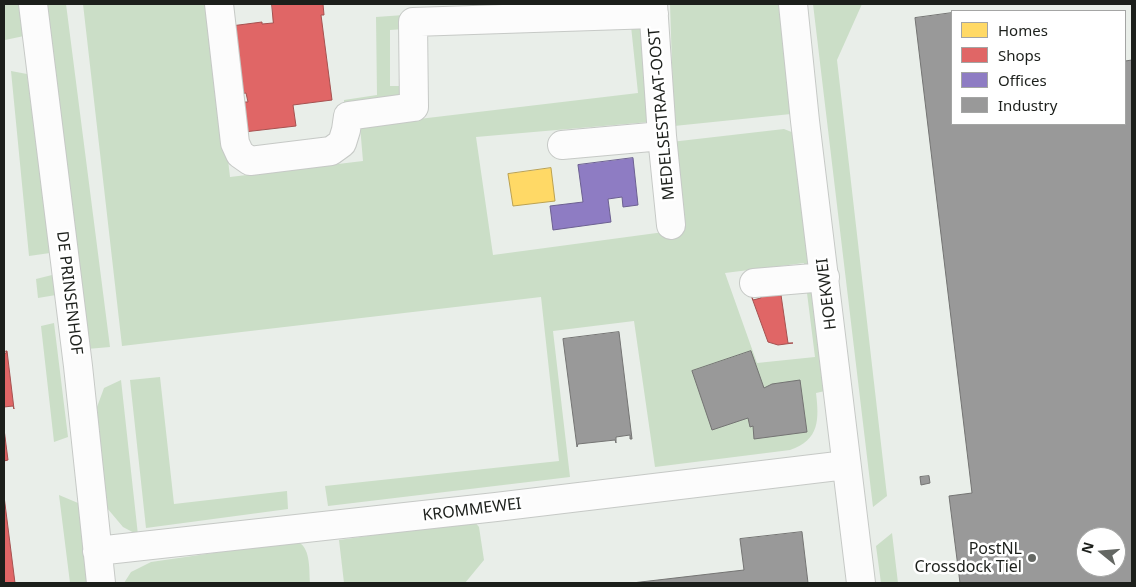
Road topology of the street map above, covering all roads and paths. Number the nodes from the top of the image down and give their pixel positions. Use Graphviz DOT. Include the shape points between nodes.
graph roads {
  1 [pos="33,4"];
  2 [pos="793,4"];
  3 [pos="220,6"];
  4 [pos="654,9"];
  5 [pos="662,136"];
  6 [pos="562,145"];
  7 [pos="671,225"];
  8 [pos="825,277"];
  9 [pos="754,283"];
  10 [pos="846,465"];
  11 [pos="97,551"];
  12 [pos="101,583"];
  13 [pos="861,583"];
  1 -- 11 [label="street, DE PRINSENHOF" via="78,366"];
  2 -- 8 [label="street, HOEKWEI"];
  3 -- 4 [label="street" via="235,142 240,154 250,161 331,151 342,143 348,116 414,107 413,22"];
  4 -- 5 [label="street, MEDELSESTRAAT-OOST"];
  5 -- 6 [label="street"];
  5 -- 7 [label="street, MEDELSESTRAAT-OOST"];
  8 -- 9 [label="street"];
  8 -- 10 [label="street, HOEKWEI"];
  10 -- 11 [label="street, KROMMEWEI"];
  10 -- 13 [label="street, HOEKWEI"];
  11 -- 12 [label="street, DE PRINSENHOF"];
}
